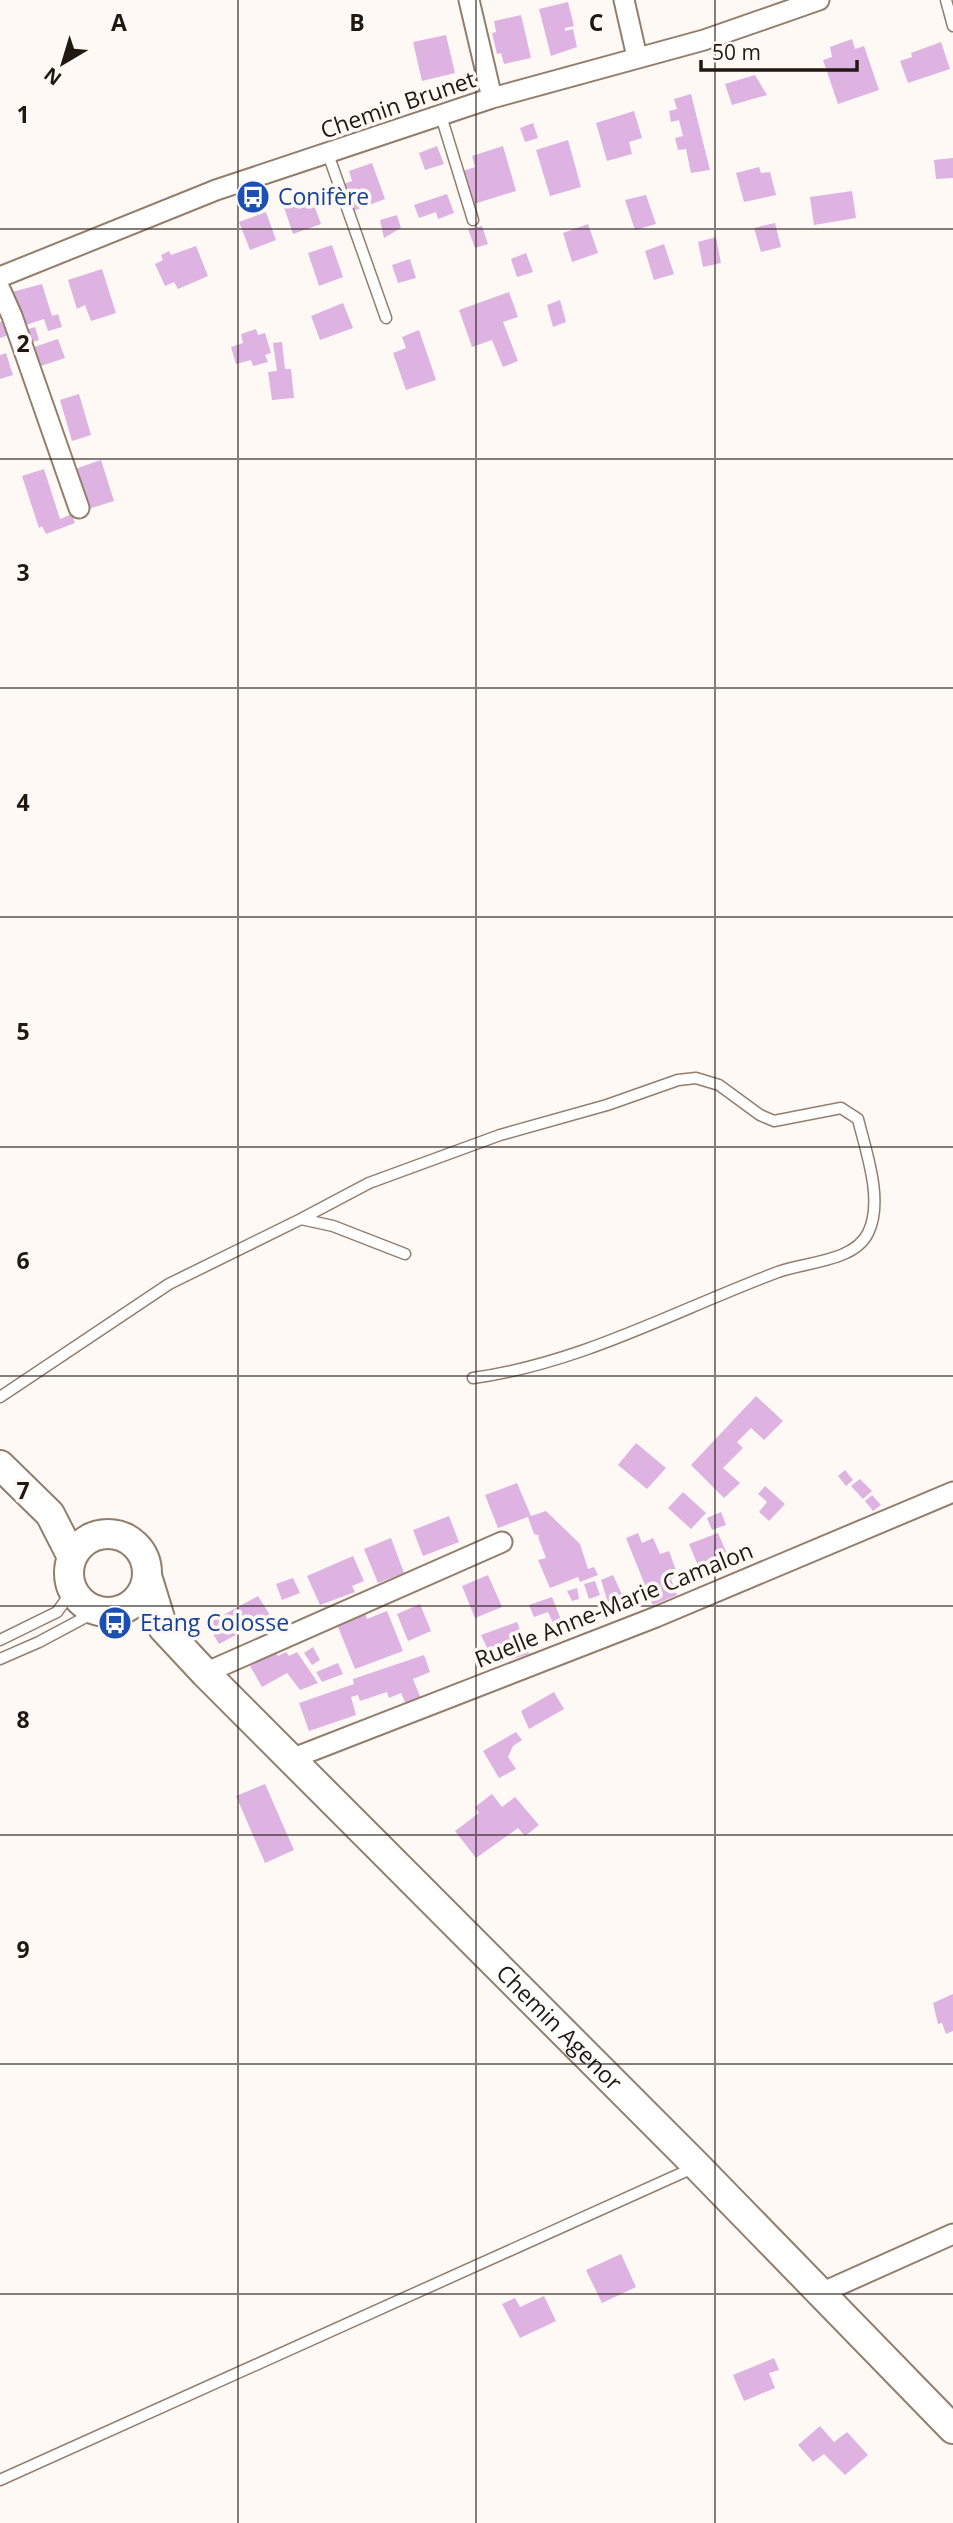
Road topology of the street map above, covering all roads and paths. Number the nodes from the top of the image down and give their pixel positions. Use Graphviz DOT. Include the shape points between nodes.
graph roads {
  1 [pos="470,0"];
  2 [pos="624,0"];
  3 [pos="946,0"];
  4 [pos="806,2"];
  5 [pos="953,26"];
  6 [pos="638,57"];
  7 [pos="492,99"];
  8 [pos="441,116"];
  9 [pos="328,154"];
  10 [pos="473,220"];
  11 [pos="0,277"];
  12 [pos="0,289"];
  13 [pos="386,318"];
  14 [pos="79,508"];
  15 [pos="301,1219"];
  16 [pos="405,1254"];
  17 [pos="473,1378"];
  18 [pos="0,1397"];
  19 [pos="0,1465"];
  20 [pos="953,1492"];
  21 [pos="50,1514"];
  22 [pos="97,1535"];
  23 [pos="502,1542"];
  24 [pos="72,1557"];
  25 [pos="148,1579"];
  26 [pos="73,1590"];
  27 [pos="109,1611"];
  28 [pos="163,1628"];
  29 [pos="0,1640"];
  30 [pos="0,1659"];
  31 [pos="205,1673"];
  32 [pos="291,1759"];
  33 [pos="697,2166"];
  34 [pos="953,2234"];
  35 [pos="819,2294"];
  36 [pos="953,2429"];
  37 [pos="0,2480"];
  1 -- 7 [label="street"];
  2 -- 6 [label="street"];
  3 -- 5 [label="lane"];
  4 -- 6 [label="street, Chemin Brunet" via="704,40"];
  6 -- 7 [label="street, Chemin Brunet"];
  7 -- 8 [label="street, Chemin Brunet"];
  8 -- 9 [label="street, Chemin Brunet"];
  8 -- 10 [label="lane"];
  9 -- 11 [label="street, Chemin Brunet" via="216,190"];
  9 -- 13 [label="lane"];
  12 -- 14 [label="street"];
  15 -- 16 [label="lane"];
  15 -- 17 [label="lane" via="369,1183 422,1163 678,1080 696,1078 719,1085 774,1121 841,1108 858,1119 874,1211 861,1243 569,1357"];
  15 -- 18 [label="lane" via="169,1284"];
  19 -- 21 [label="main road, Chemin Agenor"];
  20 -- 32 [label="street, Ruelle Anne-Marie Camalon" via="656,1617"];
  21 -- 22 [label="main road, Chemin Agenor"];
  21 -- 24 [label="main road, Chemin Agenor"];
  22 -- 24 [label="main road" via="78,1547"];
  22 -- 25 [label="main road, Chemin Agenor" via="130,1540 144,1556"];
  23 -- 31 [label="street"];
  24 -- 26 [label="main road, Chemin Agenor" via="69,1579"];
  25 -- 27 [label="main road" via="139,1599"];
  25 -- 28 [label="main road, Chemin Agenor"];
  26 -- 27 [label="main road, Chemin Agenor" via="79,1599"];
  26 -- 29 [label="lane" via="57,1612"];
  27 -- 28 [label="main road, Chemin Agenor"];
  27 -- 30 [label="lane"];
  28 -- 31 [label="main road, Chemin Agenor"];
  31 -- 32 [label="main road, Chemin Agenor"];
  32 -- 33 [label="main road, Chemin Agenor"];
  33 -- 35 [label="main road, Chemin Agenor"];
  33 -- 37 [label="lane"];
  34 -- 35 [label="street"];
  35 -- 36 [label="main road, Chemin Agenor"];
}
